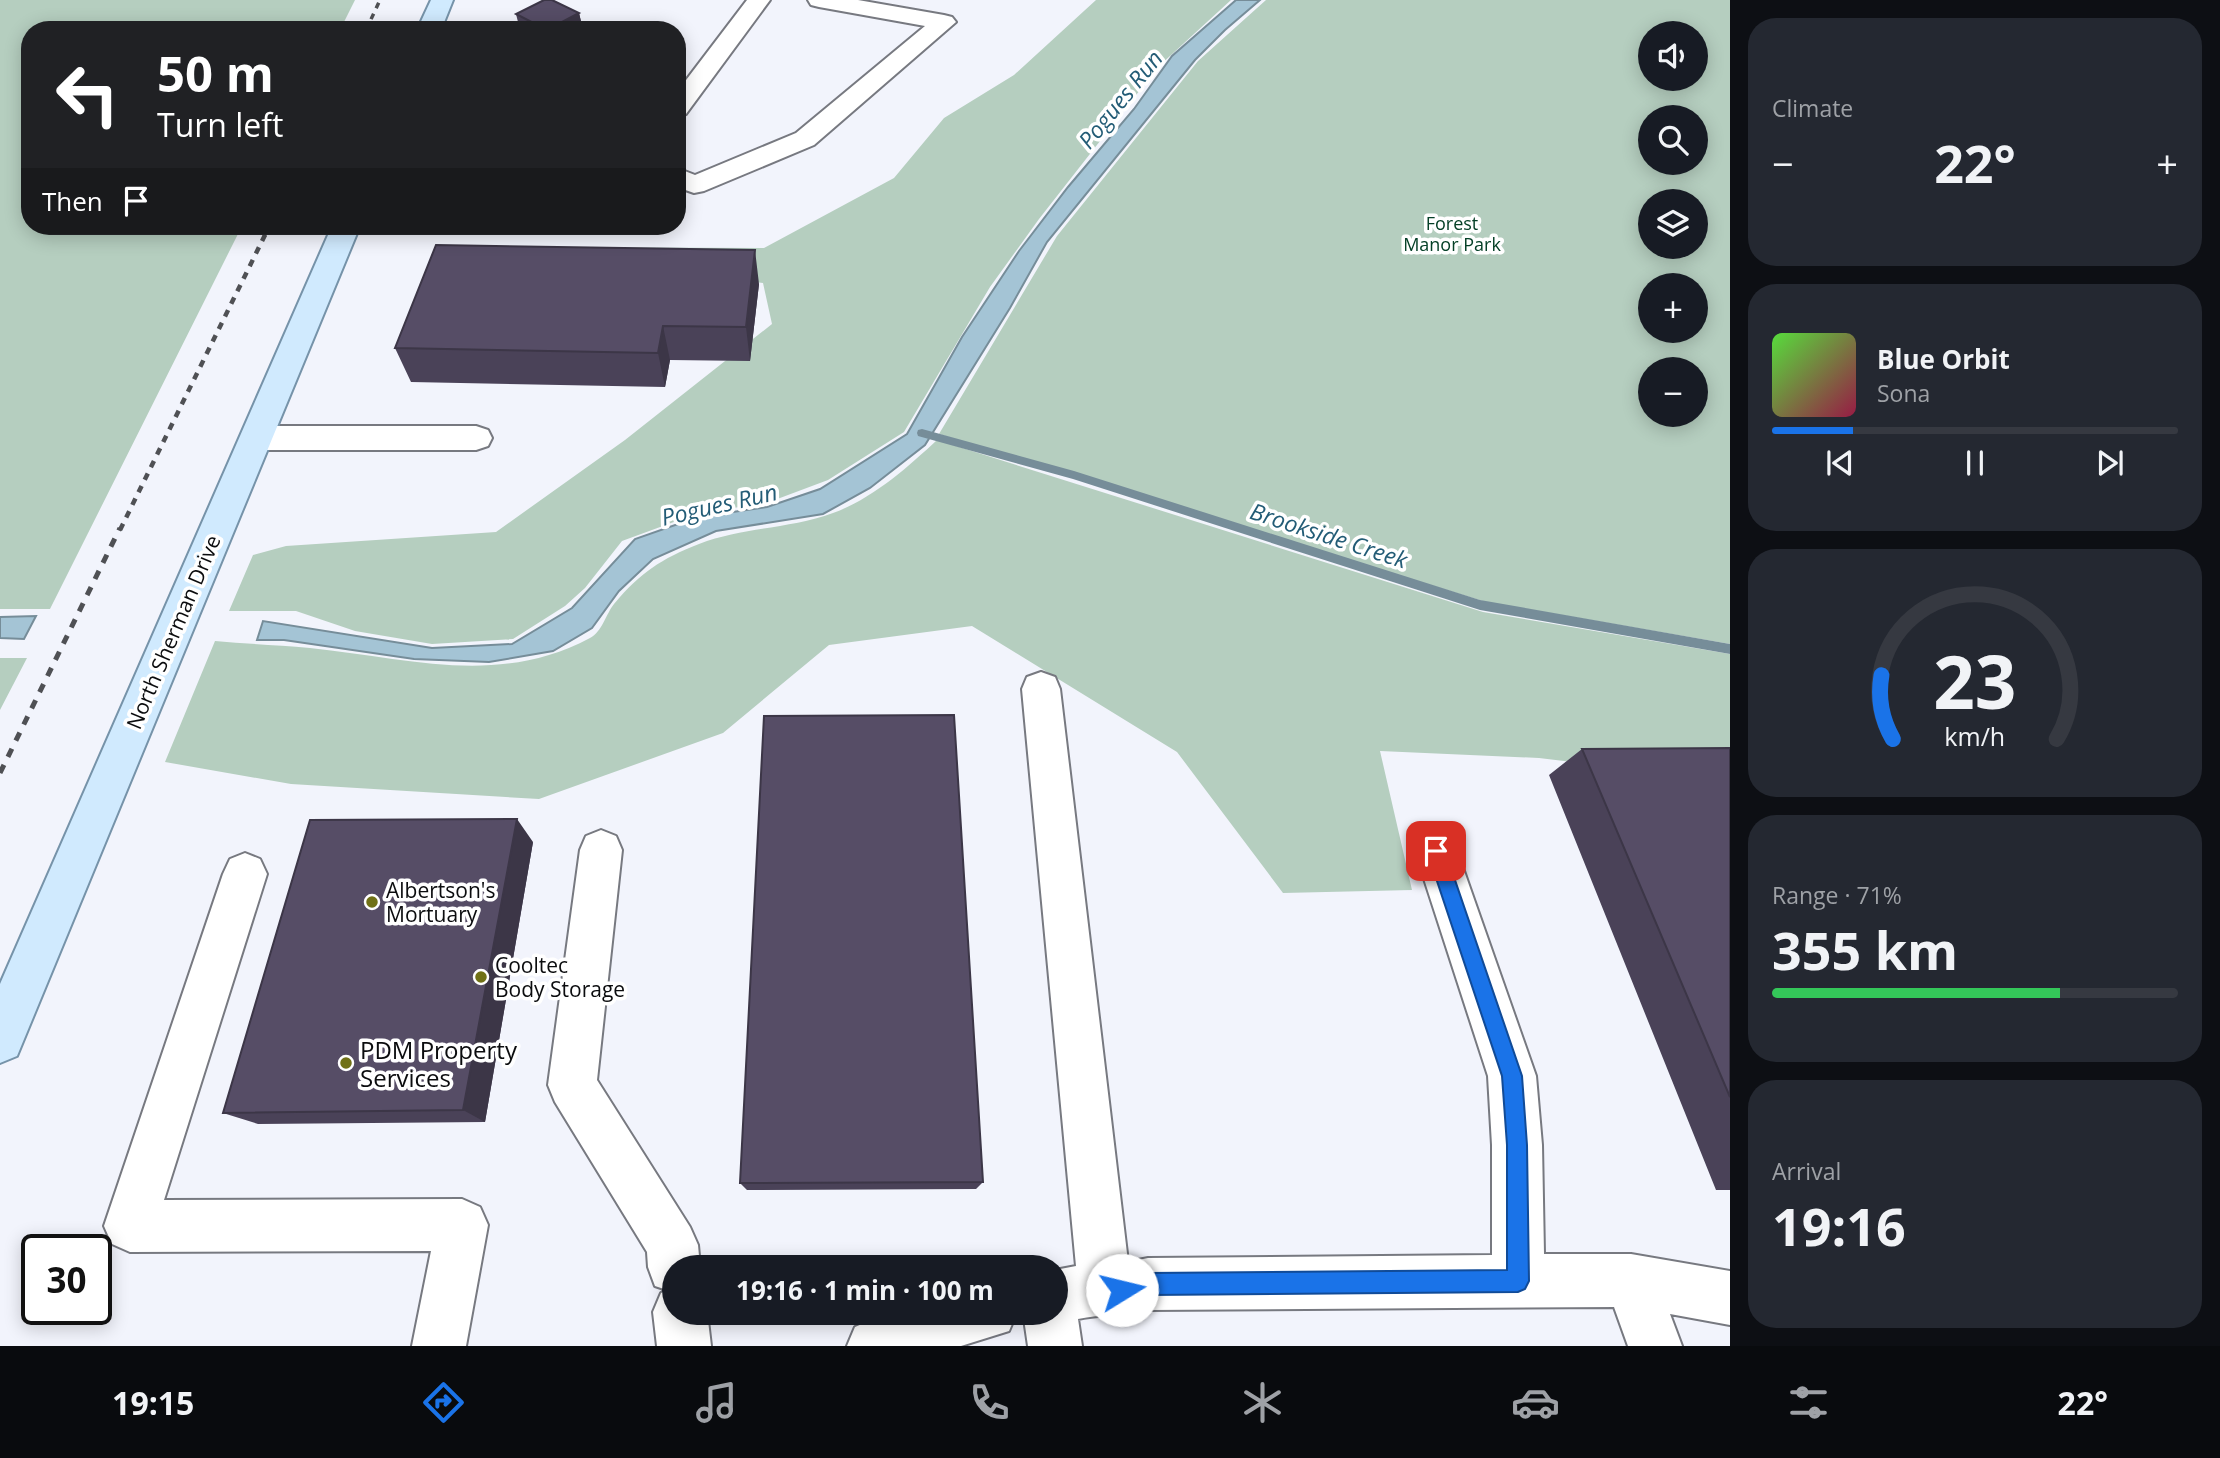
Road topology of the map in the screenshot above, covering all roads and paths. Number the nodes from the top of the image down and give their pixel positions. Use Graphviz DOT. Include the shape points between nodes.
graph roads {
  1 [pos="442,0"];
  2 [pos="759,0"];
  3 [pos="820,0"];
  4 [pos="433,21"];
  5 [pos="686,96"];
  6 [pos="686,181"];
  7 [pos="342,235"];
  8 [pos="256,438"];
  9 [pos="476,438"];
  10 [pos="1041,689"];
  11 [pos="601,850"];
  12 [pos="1436,851"];
  13 [pos="245,874"];
  14 [pos="0,1039"];
  15 [pos="673,1255"];
  16 [pos="1631,1280"];
  17 [pos="1518,1281"];
  18 [pos="1105,1289"];
  19 [pos="1068,1295"];
  20 [pos="1730,1298"];
  21 [pos="682,1325"];
  22 [pos="940,1325"];
  23 [pos="1052,1325"];
  24 [pos="439,1346"];
  25 [pos="684,1346"];
  26 [pos="874,1346"];
  27 [pos="1055,1346"];
  28 [pos="1654,1346"];
  1 -- 4 [label="main road"];
  2 -- 5 [label="street"];
  3 -- 6 [label="street" via="951,14 805,139 694,185"];
  7 -- 8 [label="main road, North Sherman Drive"];
  8 -- 9 [label="street"];
  8 -- 14 [label="main road, North Sherman Drive"];
  10 -- 18 [label="street"];
  11 -- 15 [label="street" via="572,1085 672,1245"];
  12 -- 17 [label="street" via="1512,1076"];
  13 -- 24 [label="street" via="130,1226 462,1225"];
  16 -- 17 [label="street"];
  16 -- 20 [label="street"];
  16 -- 28 [label="street"];
  17 -- 18 [label="street" via="1148,1284"];
  18 -- 19 [label="street"];
  21 -- 25 [label="street"];
  22 -- 26 [label="street"];
  23 -- 27 [label="street"];
}
